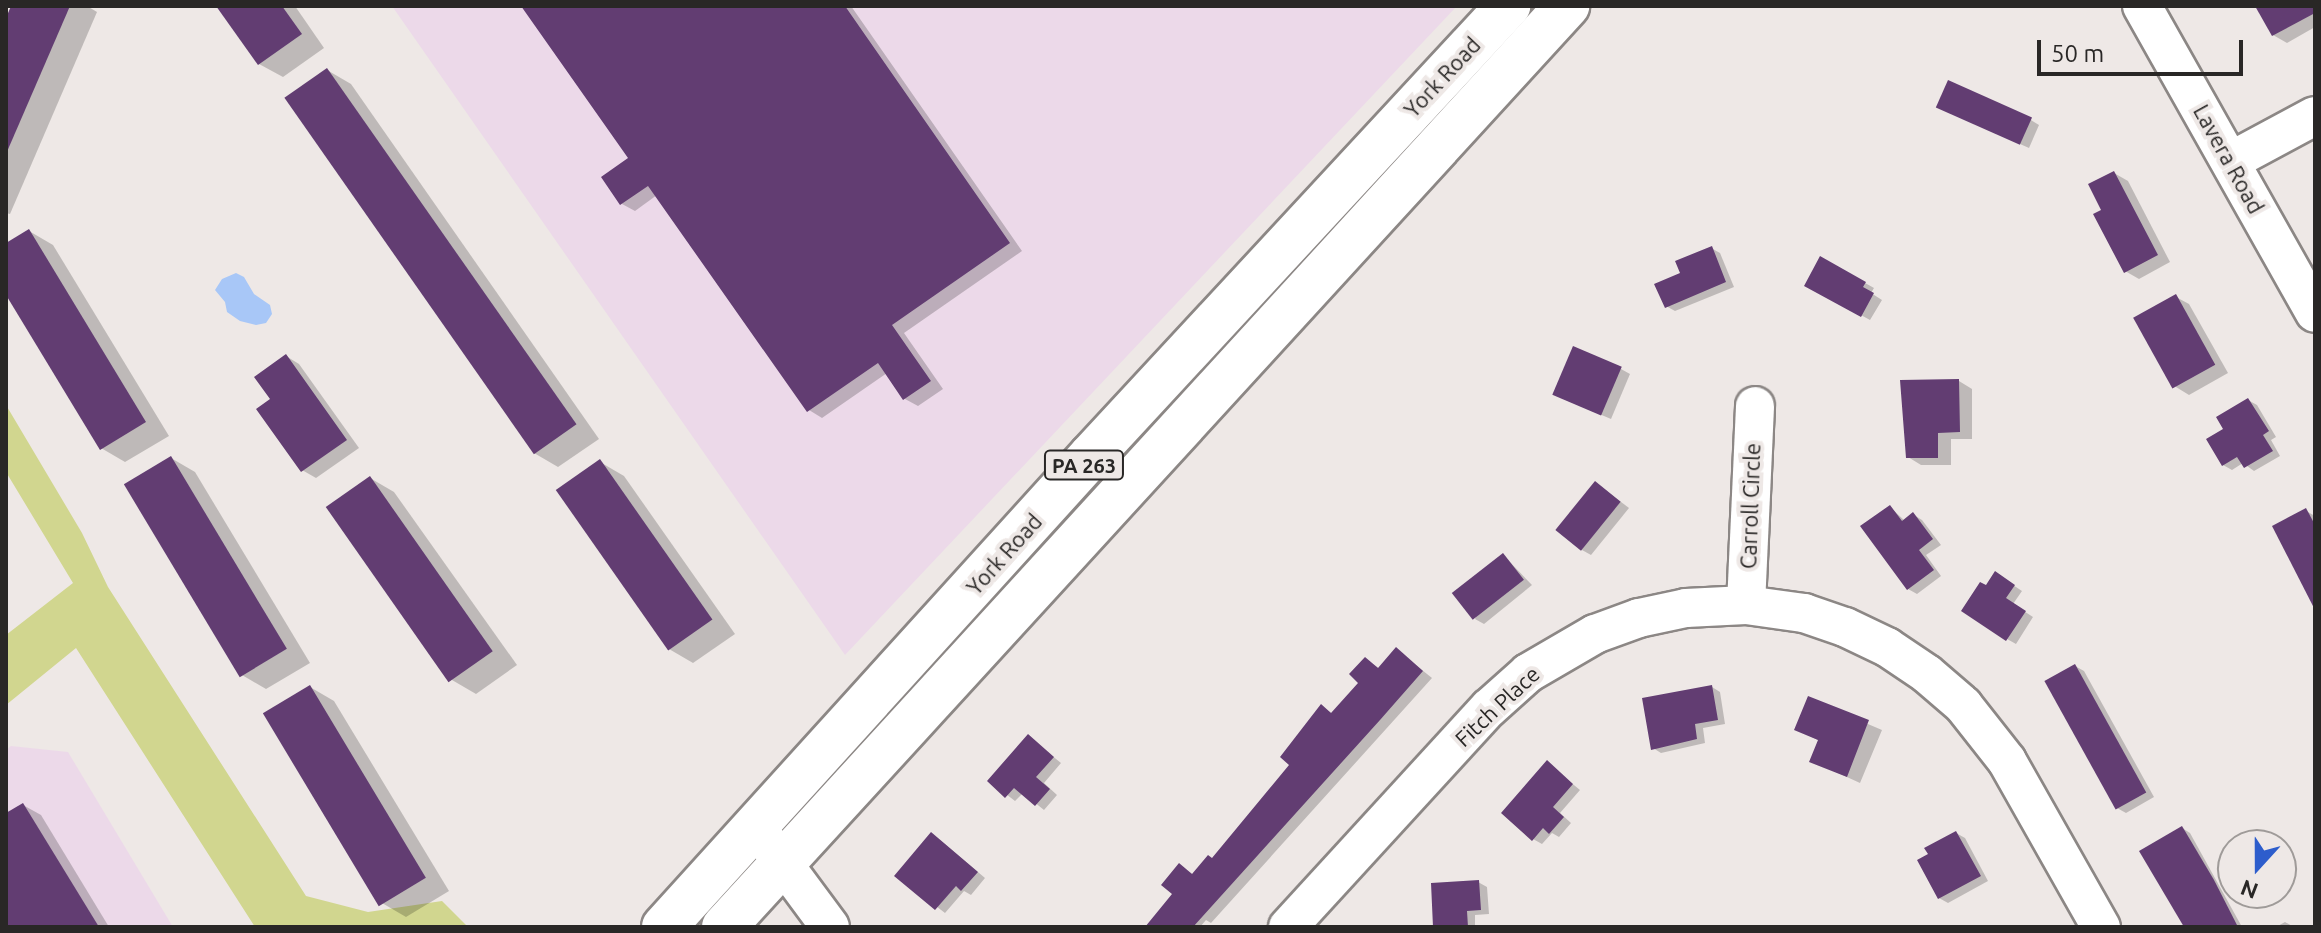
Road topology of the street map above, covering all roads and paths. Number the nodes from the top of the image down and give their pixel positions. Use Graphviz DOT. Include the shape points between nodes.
graph roads {
  1 [pos="1508,6"];
  2 [pos="1567,6"];
  3 [pos="2142,6"];
  4 [pos="2315,116"];
  5 [pos="2231,161"];
  6 [pos="2315,313"];
  7 [pos="1755,406"];
  8 [pos="1746,605"];
  9 [pos="756,828"];
  10 [pos="783,864"];
  11 [pos="1302,922"];
  12 [pos="664,927"];
  13 [pos="724,927"];
  14 [pos="830,927"];
  15 [pos="2101,927"];
  1 -- 9 [label="highway, York Road / PA 263"];
  2 -- 10 [label="highway, York Road / PA 263"];
  3 -- 5 [label="street, Lavera Road"];
  4 -- 5 [label="street"];
  5 -- 6 [label="street, Lavera Road"];
  7 -- 8 [label="street, Carroll Circle"];
  8 -- 11 [label="street, Fitch Place" via="1686,608 1639,618 1595,634 1528,673 1489,708"];
  8 -- 15 [label="street, Fitch Place" via="1804,613 1845,627 1887,647 1963,705 2007,761"];
  9 -- 10 [label="street"];
  9 -- 12 [label="highway, York Road / PA 263"];
  10 -- 13 [label="highway, York Road / PA 263"];
  10 -- 14 [label="street"];
}
